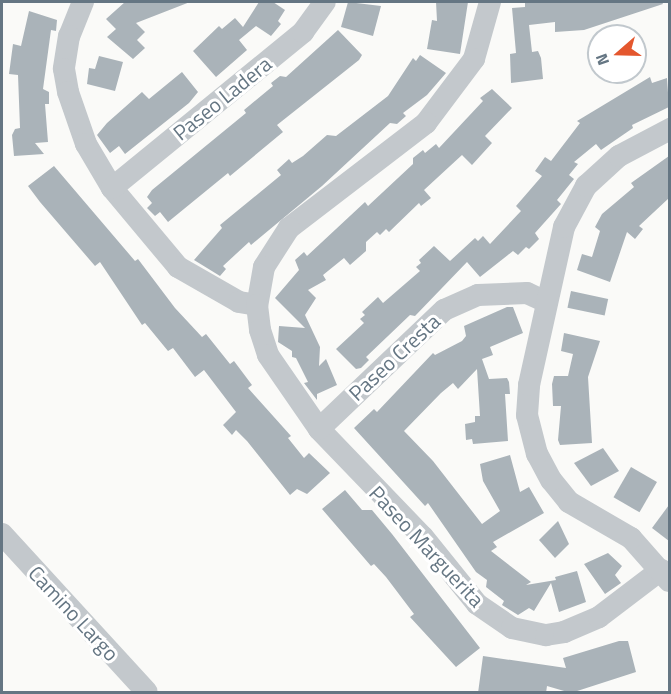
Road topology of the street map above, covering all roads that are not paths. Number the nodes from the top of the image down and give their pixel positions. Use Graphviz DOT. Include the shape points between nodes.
graph roads {
  1 [pos="83,2"];
  2 [pos="325,2"];
  3 [pos="490,2"];
  4 [pos="669,129"];
  5 [pos="112,188"];
  6 [pos="546,302"];
  7 [pos="257,305"];
  8 [pos="319,429"];
  9 [pos="2,534"];
  10 [pos="665,576"];
  11 [pos="147,693"];
  1 -- 5 [label="street" via="69,36 64,69 86,144"];
  2 -- 5 [label="street, Paseo Ladera" via="303,32"];
  3 -- 7 [label="street, Paseo Marguerita" via="474,59 458,85 426,123 289,228 264,267"];
  4 -- 6 [label="street, Paseo Marguerita" via="619,156 586,186 564,227"];
  5 -- 7 [label="street" via="177,267 238,302"];
  6 -- 8 [label="street, Paseo Cresta" via="527,293 478,294 444,310"];
  6 -- 10 [label="street, Paseo Marguerita" via="527,415 537,454 569,502 631,538"];
  7 -- 8 [label="street, Paseo Marguerita" via="268,355"];
  8 -- 10 [label="street, Paseo Marguerita" via="423,537 477,604 512,628 546,634 564,632 598,617"];
  9 -- 11 [label="street, Camino Largo"];
}
